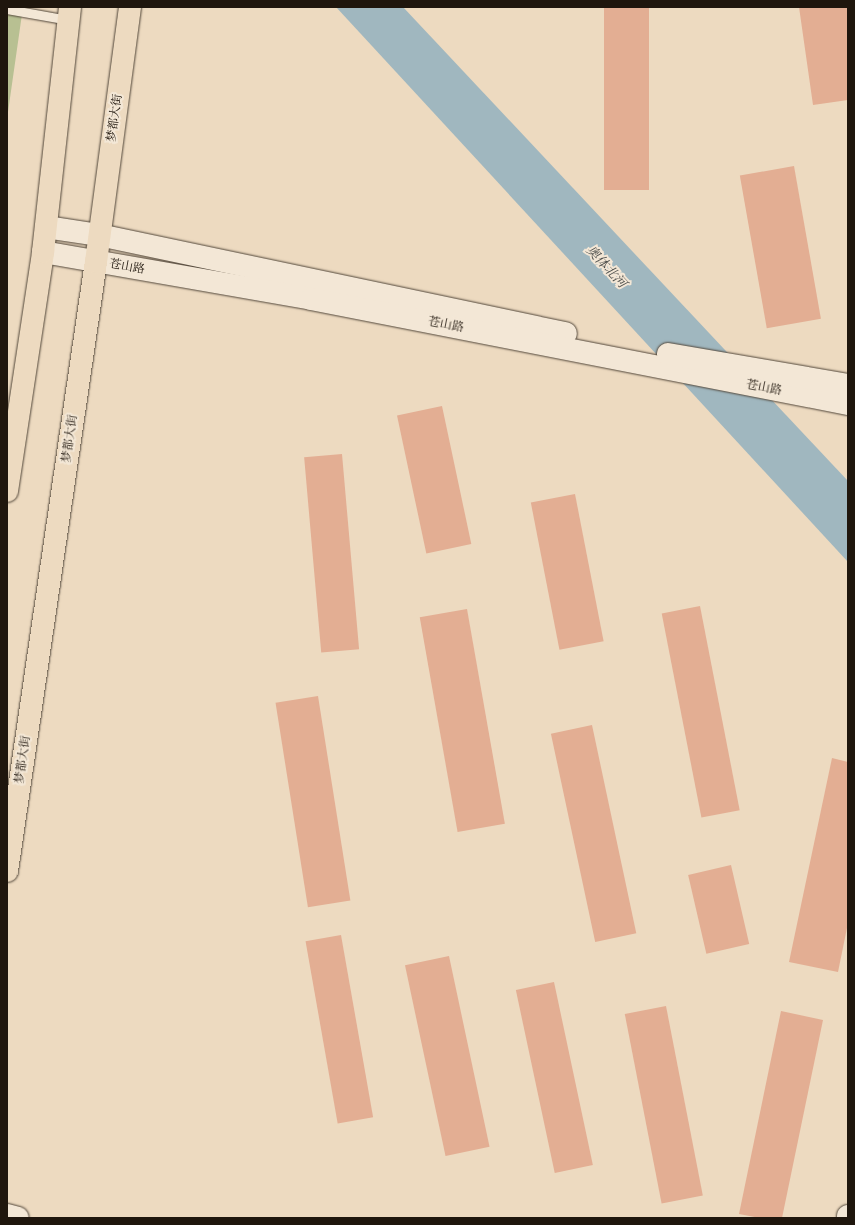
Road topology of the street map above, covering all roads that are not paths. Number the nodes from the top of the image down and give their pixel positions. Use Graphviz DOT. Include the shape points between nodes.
graph roads {
  1 [pos="130,7"];
  2 [pos="7,9"];
  3 [pos="70,14"];
  4 [pos="46,227"];
  5 [pos="99,235"];
  6 [pos="43,252"];
  7 [pos="96,262"];
  8 [pos="659,360"];
  9 [pos="848,385"];
  10 [pos="848,404"];
  11 [pos="7,491"];
  12 [pos="7,870"];
  13 [pos="7,1215"];
  14 [pos="18,1218"];
  1 -- 5 [label="main road, 梦都大街"];
  2 -- 3 [label="lane"];
  3 -- 4 [label="main road"];
  4 -- 5 [label="street, 苍山路"];
  4 -- 6 [label="main road"];
  5 -- 7 [label="main road, 梦都大街"];
  5 -- 8 [label="street, 苍山路"];
  6 -- 7 [label="street, 苍山路"];
  6 -- 11 [label="main road"];
  7 -- 8 [label="street, 苍山路"];
  7 -- 12 [label="main road, 梦都大街"];
  8 -- 9 [label="street, 苍山路" via="764,370"];
  8 -- 10 [label="street, 苍山路" via="772,390"];
  13 -- 14 [label="street"];
}
